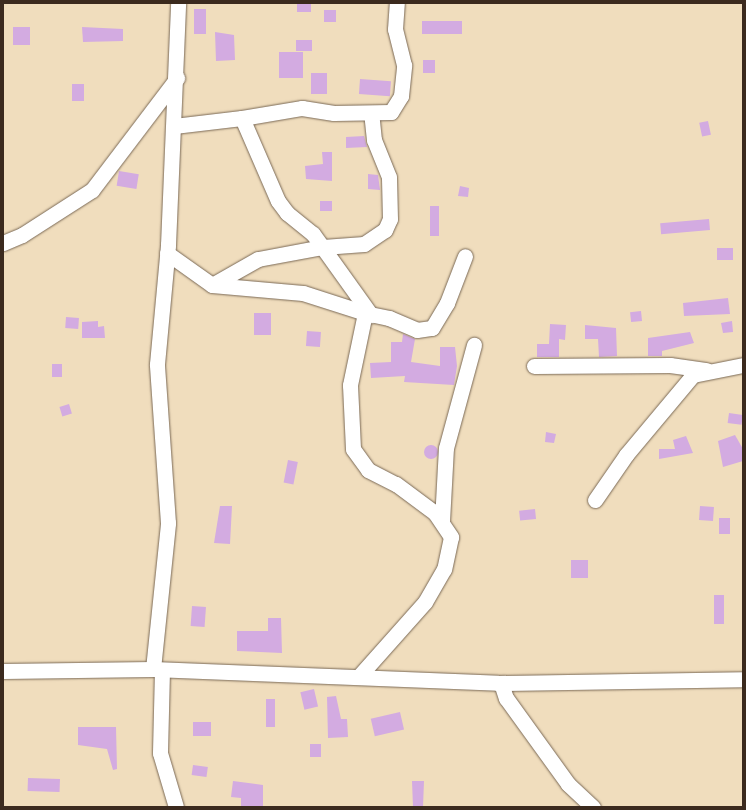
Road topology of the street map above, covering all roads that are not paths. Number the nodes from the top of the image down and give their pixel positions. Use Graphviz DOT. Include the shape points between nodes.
graph roads {
  1 [pos="178,3"];
  2 [pos="397,3"];
  3 [pos="177,78"];
  4 [pos="371,113"];
  5 [pos="242,118"];
  6 [pos="174,126"];
  7 [pos="3,243"];
  8 [pos="323,247"];
  9 [pos="167,253"];
  10 [pos="465,256"];
  11 [pos="212,285"];
  12 [pos="368,314"];
  13 [pos="474,345"];
  14 [pos="743,364"];
  15 [pos="534,366"];
  16 [pos="707,370"];
  17 [pos="595,500"];
  18 [pos="442,521"];
  19 [pos="157,670"];
  20 [pos="3,671"];
  21 [pos="359,676"];
  22 [pos="743,679"];
  23 [pos="499,684"];
  24 [pos="176,807"];
  25 [pos="593,807"];
  1 -- 3 [label="street"];
  2 -- 4 [label="street" via="396,28 404,65 401,96 391,112"];
  3 -- 6 [label="street"];
  3 -- 7 [label="street" via="92,190 22,235"];
  4 -- 5 [label="street" via="334,113 302,108"];
  4 -- 8 [label="street" via="374,140 389,178 389,225 380,236 364,244"];
  5 -- 6 [label="street"];
  5 -- 8 [label="street" via="278,201"];
  6 -- 9 [label="street"];
  8 -- 11 [label="street" via="258,259"];
  8 -- 12 [label="street"];
  9 -- 11 [label="street"];
  9 -- 19 [label="street" via="157,364 168,523"];
  10 -- 12 [label="street" via="447,302 432,328 417,330 389,318"];
  11 -- 12 [label="street" via="303,293"];
  12 -- 18 [label="street" via="350,385 352,445 368,470 420,501"];
  13 -- 18 [label="street" via="446,448"];
  14 -- 16 [label="street"];
  15 -- 16 [label="street" via="670,365"];
  16 -- 17 [label="street" via="685,383 626,455"];
  18 -- 21 [label="street" via="451,537 444,569 416,614"];
  19 -- 20 [label="street"];
  19 -- 21 [label="street"];
  19 -- 24 [label="street" via="160,753"];
  21 -- 23 [label="street"];
  22 -- 23 [label="street"];
  23 -- 25 [label="street" via="506,698 568,784"];
}
